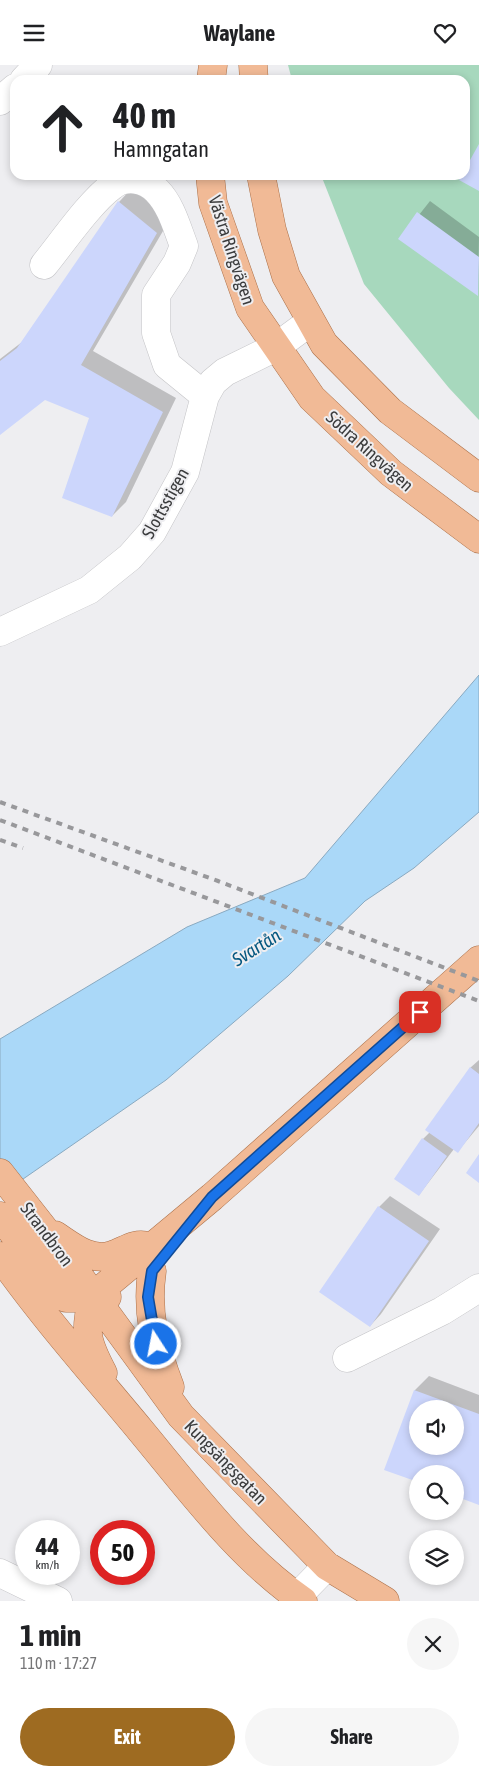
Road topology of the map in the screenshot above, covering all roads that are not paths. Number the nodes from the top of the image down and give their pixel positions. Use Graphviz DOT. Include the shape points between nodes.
graph roads {
  1 [pos="38,65"];
  2 [pos="29,75"];
  3 [pos="10,92"];
  4 [pos="0,101"];
  5 [pos="126,180"];
  6 [pos="138,180"];
  7 [pos="211,180"];
  8 [pos="262,180"];
  9 [pos="44,265"];
  10 [pos="310,322"];
  11 [pos="276,347"];
  12 [pos="205,396"];
  13 [pos="479,478"];
  14 [pos="479,539"];
  15 [pos="0,632"];
  16 [pos="479,959"];
  17 [pos="0,1173"];
  18 [pos="16,1215"];
  19 [pos="0,1255"];
  20 [pos="153,1259"];
  21 [pos="479,1288"];
  22 [pos="93,1296"];
  23 [pos="347,1358"];
  24 [pos="181,1416"];
  25 [pos="137,1426"];
  26 [pos="327,1566"];
  27 [pos="0,1573"];
  28 [pos="298,1600"];
  29 [pos="58,1601"];
  30 [pos="385,1601"];
  1 -- 2 [label="street"];
  3 -- 4 [label="street"];
  5 -- 9 [label="street" via="112,185"];
  6 -- 12 [label="street" via="157,190 173,216 184,246 156,295 156,333 167,365"];
  7 -- 11 [label="main road, Västra Ringvägen" via="213,203 247,300"];
  8 -- 10 [label="main road" via="286,277"];
  10 -- 11 [label="street, Slottsstigen"];
  10 -- 13 [label="main road" via="324,344 390,411"];
  11 -- 12 [label="street, Slottsstigen" via="225,372 213,382"];
  11 -- 14 [label="main road, Södra Ringvägen" via="312,398 391,473"];
  12 -- 15 [label="street, Slottsstigen" via="186,472 152,532 130,557 89,590"];
  16 -- 20 [label="main road" via="212,1197"];
  17 -- 18 [label="main road, Strandbron"];
  18 -- 20 [label="main road" via="83,1254 110,1256 139,1243"];
  18 -- 22 [label="main road, Strandbron"];
  18 -- 22 [label="main road" via="62,1296"];
  19 -- 25 [label="main road" via="56,1331"];
  20 -- 22 [label="main road" via="118,1297"];
  20 -- 24 [label="main road" via="148,1297 152,1326 160,1361"];
  21 -- 23 [label="street" via="442,1311"];
  22 -- 24 [label="main road, Kungsängsgatan"];
  22 -- 25 [label="main road" via="86,1322 90,1348"];
  24 -- 26 [label="main road, Kungsängsgatan"];
  25 -- 28 [label="main road" via="211,1514 263,1569"];
  26 -- 28 [label="street"];
  26 -- 30 [label="main road, Kungsängsgatan"];
  27 -- 29 [label="street"];
}
